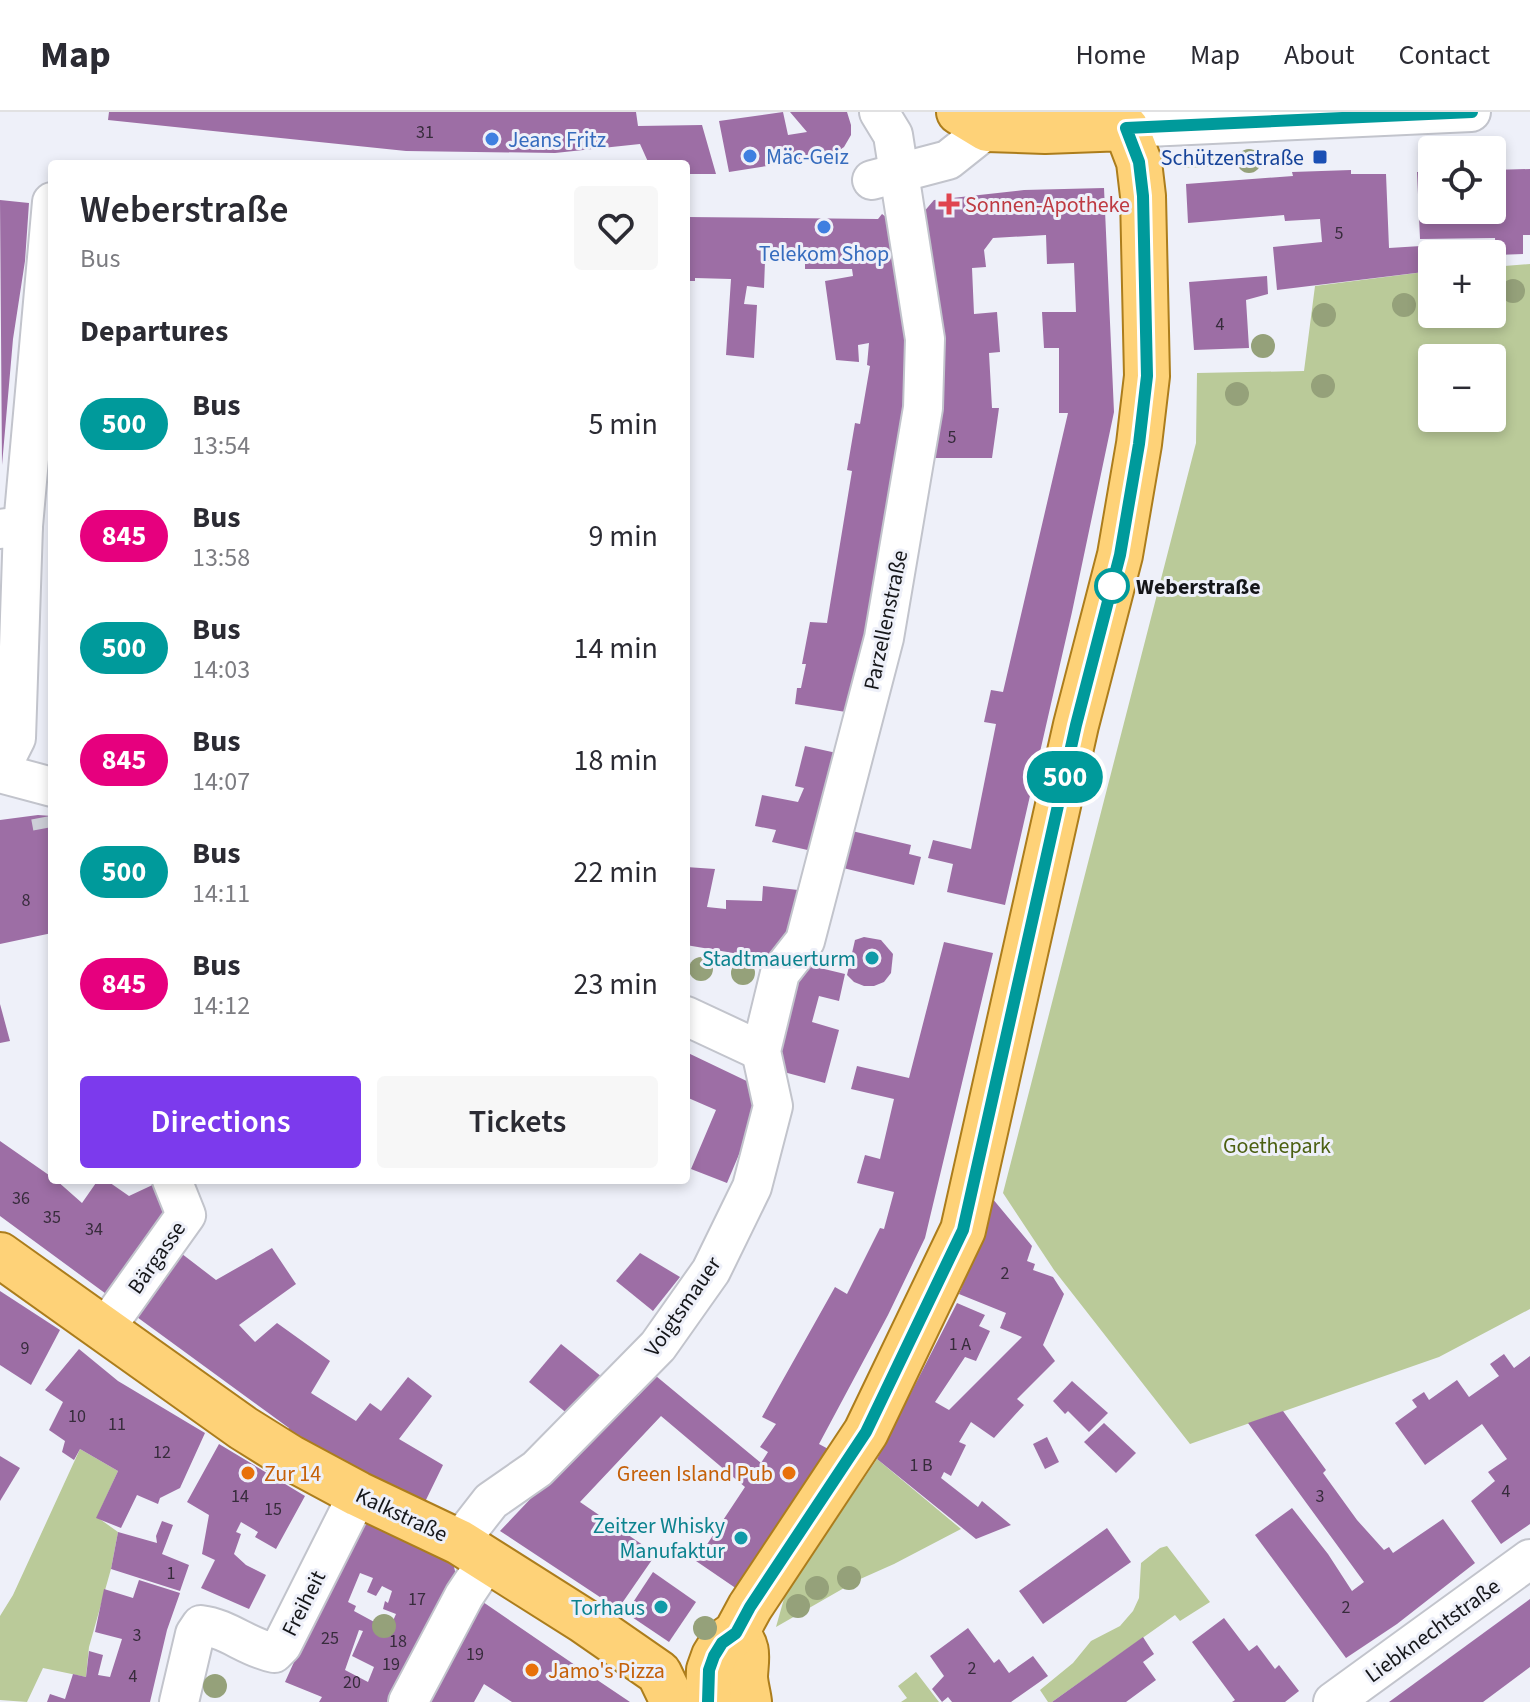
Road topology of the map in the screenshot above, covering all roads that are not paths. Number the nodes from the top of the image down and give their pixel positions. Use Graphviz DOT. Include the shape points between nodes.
graph roads {
  1 [pos="879,112"];
  2 [pos="1471,112"];
  3 [pos="1120,120"];
  4 [pos="973,121"];
  5 [pos="886,176"];
  6 [pos="48,234"];
  7 [pos="11,527"];
  8 [pos="0,762"];
  9 [pos="0,773"];
  10 [pos="48,796"];
  11 [pos="690,1018"];
  12 [pos="761,1051"];
  13 [pos="174,1184"];
  14 [pos="0,1255"];
  15 [pos="104,1330"];
  16 [pos="358,1494"];
  17 [pos="474,1551"];
  18 [pos="1530,1559"];
  19 [pos="736,1633"];
  20 [pos="179,1702"];
  21 [pos="408,1702"];
  22 [pos="673,1702"];
  23 [pos="708,1702"];
  24 [pos="749,1702"];
  25 [pos="1333,1702"];
  1 -- 5 [label="street, Parzellenstraße" via="893,135"];
  2 -- 3 [label="street"];
  3 -- 4 [label="main road" via="1045,131"];
  3 -- 19 [label="main road" via="1139,162 1143,196 1147,376 1139,444 1120,555 1076,725 963,1230 866,1432"];
  4 -- 5 [label="street" via="948,160"];
  5 -- 12 [label="street, Parzellenstraße" via="925,339 921,423 881,653 805,941 780,973"];
  6 -- 7 [label="street"];
  7 -- 8 [label="street" via="16,738"];
  9 -- 10 [label="street"];
  11 -- 12 [label="street"];
  12 -- 17 [label="street, Voigtsmauer" via="773,1106 752,1187 711,1271 658,1346 537,1469 491,1501"];
  13 -- 15 [label="street, Bärgasse" via="186,1215"];
  14 -- 15 [label="main road, Kalkstraße"];
  15 -- 16 [label="main road, Kalkstraße" via="243,1428"];
  16 -- 17 [label="main road, Kalkstraße"];
  16 -- 20 [label="street, Freiheit" via="282,1645 274,1653 264,1651 201,1625"];
  17 -- 21 [label="street" via="464,1596"];
  17 -- 22 [label="main road, Kalkstraße" via="659,1673"];
  18 -- 25 [label="street, Liebknechtstraße"];
  19 -- 23 [label="main road" via="714,1656"];
  19 -- 24 [label="main road" via="748,1652"];
}
